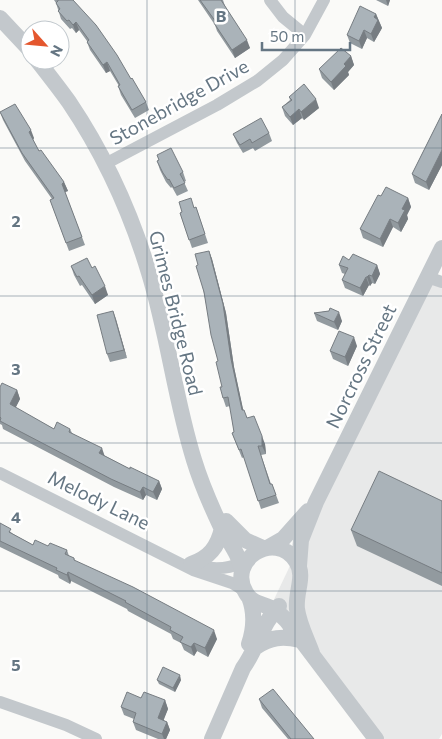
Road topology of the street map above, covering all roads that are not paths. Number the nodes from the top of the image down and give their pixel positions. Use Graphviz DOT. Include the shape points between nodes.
graph roads {
  1 [pos="270,0"];
  2 [pos="324,0"];
  3 [pos="0,18"];
  4 [pos="305,35"];
  5 [pos="20,39"];
  6 [pos="44,70"];
  7 [pos="105,164"];
  8 [pos="442,248"];
  9 [pos="434,279"];
  10 [pos="0,473"];
  11 [pos="316,502"];
  12 [pos="213,506"];
  13 [pos="222,528"];
  14 [pos="266,548"];
  15 [pos="186,563"];
  16 [pos="243,564"];
  17 [pos="299,566"];
  18 [pos="299,587"];
  19 [pos="247,594"];
  20 [pos="274,607"];
  21 [pos="300,640"];
  22 [pos="256,647"];
  23 [pos="312,653"];
  24 [pos="243,668"];
  25 [pos="0,702"];
  26 [pos="96,739"];
  27 [pos="212,739"];
  28 [pos="376,739"];
  1 -- 4 [label="street" via="283,18"];
  2 -- 4 [label="street, Stonebridge Drive"];
  3 -- 5 [label="street"];
  4 -- 7 [label="street, Stonebridge Drive" via="284,60 257,81"];
  6 -- 7 [label="street, Grimes Bridge Road" via="69,103"];
  7 -- 12 [label="street, Grimes Bridge Road" via="130,219 149,273 183,424"];
  8 -- 9 [label="street, Norcross Street"];
  9 -- 11 [label="street, Norcross Street"];
  10 -- 15 [label="street, Melody Lane"];
  11 -- 14 [label="street, Norcross Street" via="284,539"];
  11 -- 17 [label="street, Norcross Street" via="301,540"];
  12 -- 13 [label="street, Grimes Bridge Road"];
  12 -- 14 [label="street, Grimes Bridge Road" via="238,535"];
  13 -- 15 [label="street" via="212,551 204,559"];
  13 -- 16 [label="street, Grimes Bridge Road"];
  14 -- 16 [label="street" via="252,554"];
  14 -- 17 [label="street, Grimes Bridge Road" via="277,548 290,554"];
  15 -- 16 [label="street, Melody Lane" via="217,569"];
  15 -- 19 [label="street, Melody Lane" via="199,573 226,581"];
  16 -- 19 [label="street, Grimes Bridge Road" via="241,578"];
  17 -- 18 [label="street"];
  18 -- 20 [label="street" via="291,599"];
  18 -- 23 [label="street" via="297,608"];
  19 -- 20 [label="street" via="254,602"];
  19 -- 24 [label="street, Grimes Bridge Road" via="253,611 253,630"];
  20 -- 21 [label="street"];
  20 -- 22 [label="street"];
  21 -- 22 [label="street" via="277,637"];
  21 -- 23 [label="street"];
  22 -- 24 [label="street"];
  23 -- 28 [label="street"];
  24 -- 27 [label="street"];
  25 -- 26 [label="street"];
}
